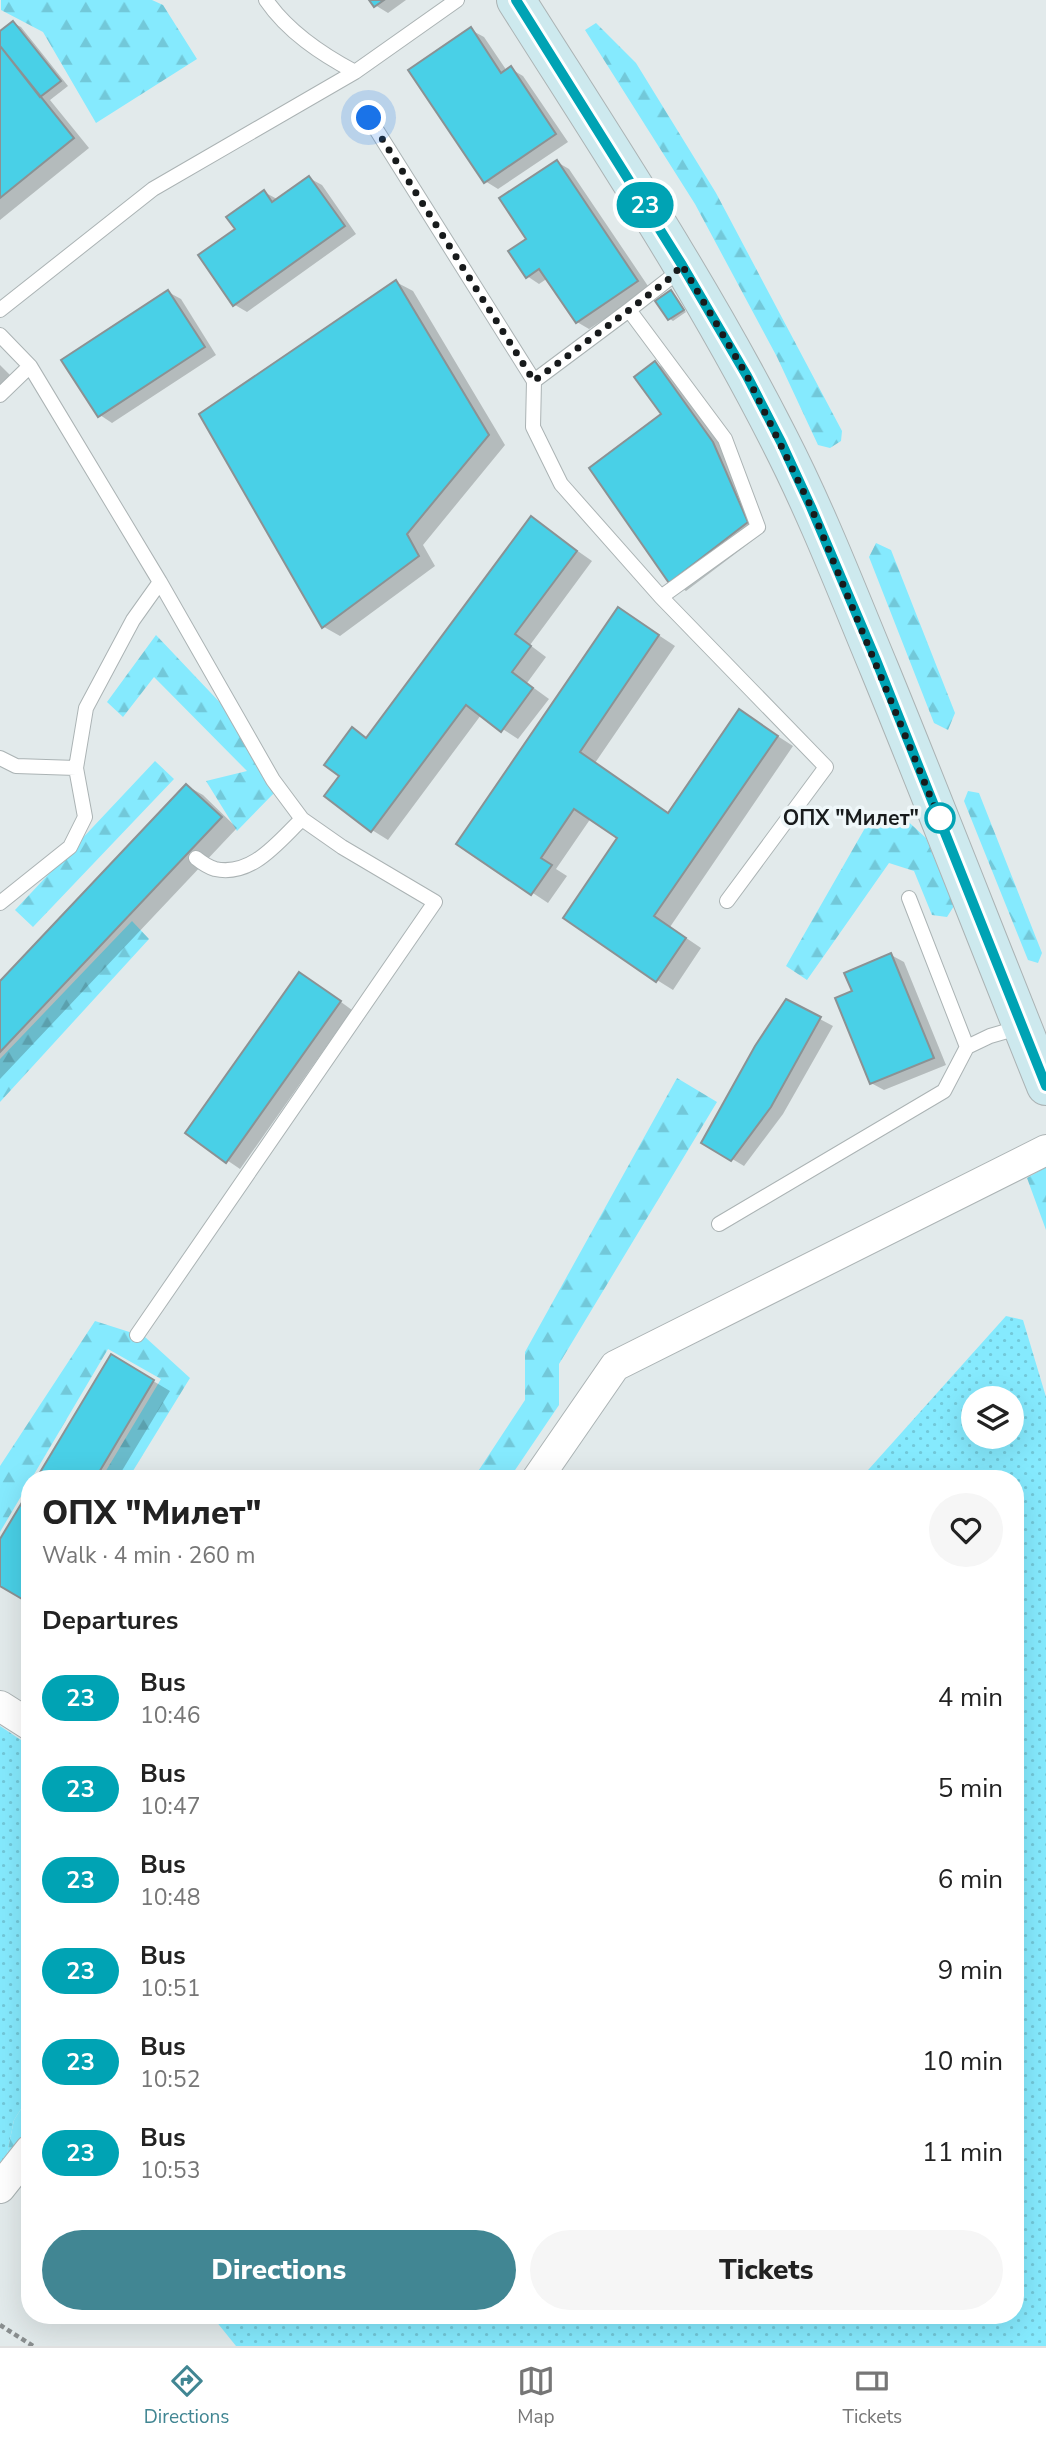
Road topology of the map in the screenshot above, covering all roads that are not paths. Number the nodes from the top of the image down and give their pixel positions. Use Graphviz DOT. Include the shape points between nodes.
graph roads {
  1 [pos="266,0"];
  2 [pos="457,0"];
  3 [pos="516,0"];
  4 [pos="355,72"];
  5 [pos="369,118"];
  6 [pos="682,265"];
  7 [pos="0,310"];
  8 [pos="629,310"];
  9 [pos="0,335"];
  10 [pos="30,366"];
  11 [pos="534,381"];
  12 [pos="0,395"];
  13 [pos="160,582"];
  14 [pos="661,597"];
  15 [pos="0,758"];
  16 [pos="76,768"];
  17 [pos="302,819"];
  18 [pos="196,858"];
  19 [pos="909,898"];
  20 [pos="727,901"];
  21 [pos="0,903"];
  22 [pos="1022,1027"];
  23 [pos="967,1047"];
  24 [pos="1046,1086"];
  25 [pos="1046,1150"];
  26 [pos="719,1224"];
  27 [pos="137,1335"];
  28 [pos="543,1470"];
  29 [pos="0,1706"];
  30 [pos="21,1719"];
  31 [pos="21,2161"];
  32 [pos="0,2188"];
  1 -- 4 [label="lane" via="280,21"];
  2 -- 4 [label="lane"];
  3 -- 6 [label="street"];
  4 -- 7 [label="lane" via="153,189"];
  5 -- 11 [label="lane"];
  6 -- 8 [label="lane"];
  6 -- 22 [label="street" via="747,376 811,507"];
  8 -- 11 [label="lane"];
  8 -- 14 [label="lane" via="725,439 758,527"];
  9 -- 10 [label="lane"];
  10 -- 12 [label="lane"];
  10 -- 13 [label="lane"];
  11 -- 14 [label="lane" via="533,427 561,484"];
  13 -- 16 [label="lane" via="133,620 86,708"];
  13 -- 17 [label="lane" via="273,780"];
  14 -- 20 [label="lane" via="826,767"];
  15 -- 16 [label="lane" via="16,766"];
  16 -- 21 [label="lane" via="85,817 70,847"];
  17 -- 18 [label="lane" via="259,860 239,869 214,869"];
  17 -- 27 [label="lane" via="435,902"];
  19 -- 23 [label="lane"];
  22 -- 23 [label="lane"];
  22 -- 24 [label="street"];
  23 -- 26 [label="lane" via="944,1091"];
  25 -- 28 [label="street" via="615,1366"];
  29 -- 30 [label="street"];
  31 -- 32 [label="street"];
}
